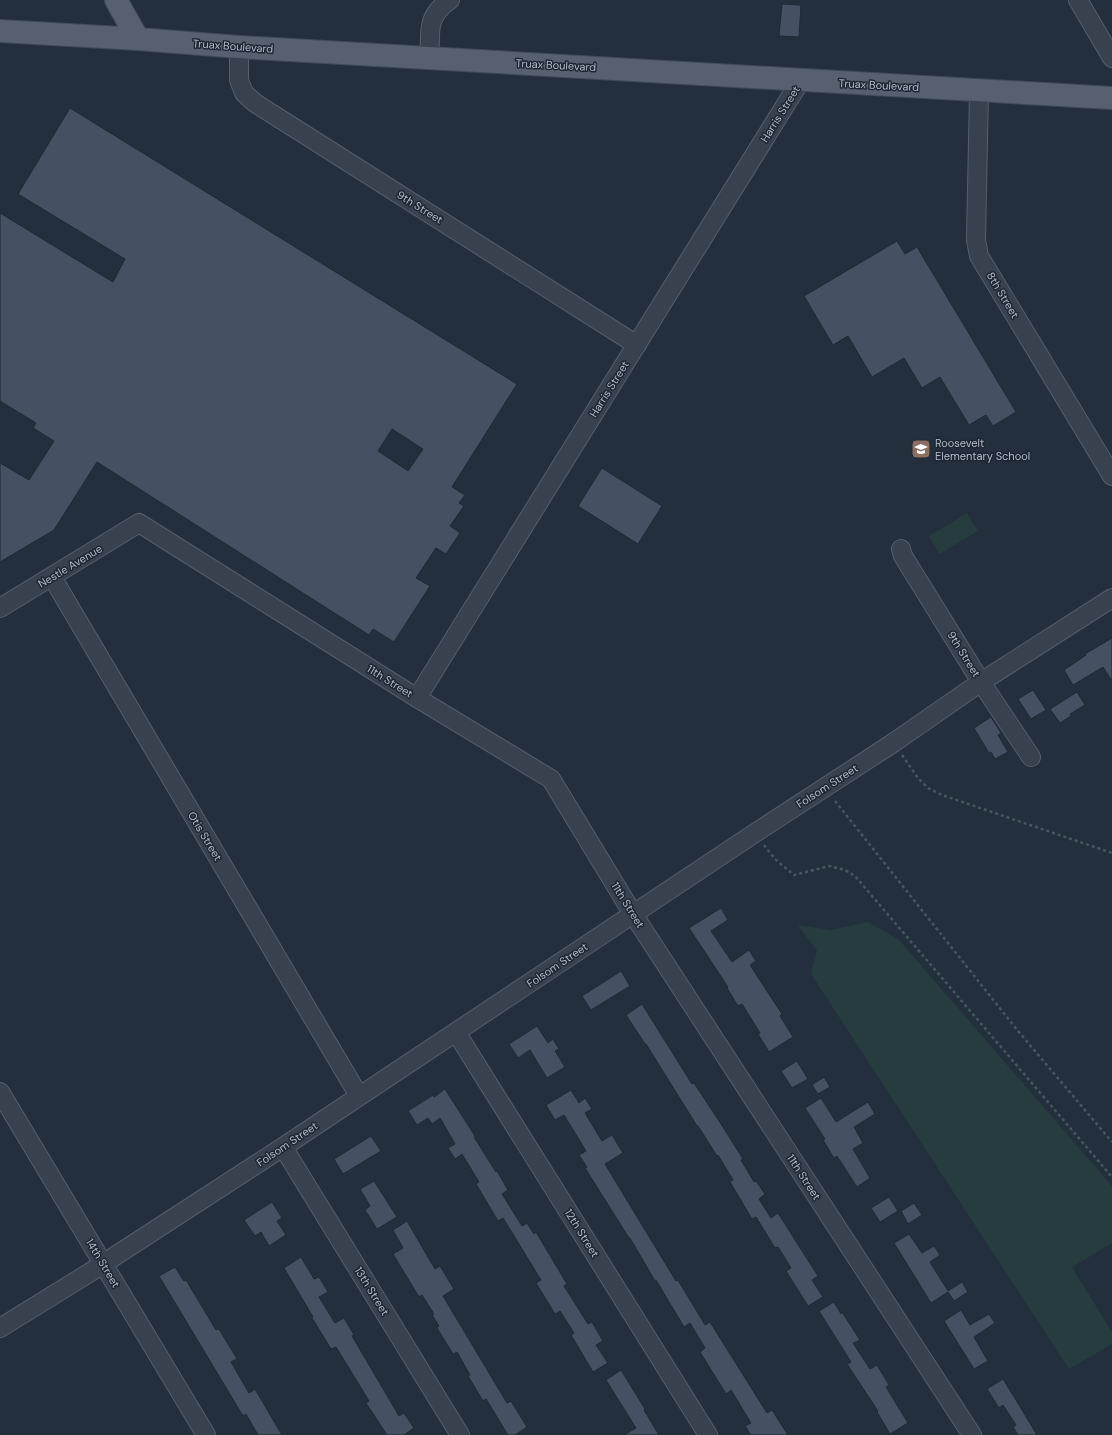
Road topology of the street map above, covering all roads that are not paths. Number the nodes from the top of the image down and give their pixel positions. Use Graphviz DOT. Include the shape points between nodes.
graph roads {
  1 [pos="116,0"];
  2 [pos="450,0"];
  3 [pos="1086,3"];
  4 [pos="0,32"];
  5 [pos="138,38"];
  6 [pos="239,47"];
  7 [pos="430,58"];
  8 [pos="1112,58"];
  9 [pos="801,80"];
  10 [pos="979,91"];
  11 [pos="1112,98"];
  12 [pos="637,345"];
  13 [pos="1112,476"];
  14 [pos="139,523"];
  15 [pos="901,549"];
  16 [pos="52,576"];
  17 [pos="1112,598"];
  18 [pos="0,608"];
  19 [pos="981,682"];
  20 [pos="417,698"];
  21 [pos="1031,757"];
  22 [pos="633,914"];
  23 [pos="456,1032"];
  24 [pos="0,1092"];
  25 [pos="359,1096"];
  26 [pos="282,1147"];
  27 [pos="104,1263"];
  28 [pos="0,1328"];
  29 [pos="206,1435"];
  30 [pos="460,1435"];
  31 [pos="708,1435"];
  32 [pos="972,1435"];
  1 -- 5 [label="main road"];
  2 -- 7 [label="street" via="433,17"];
  3 -- 8 [label="street"];
  4 -- 5 [label="main road, Truax Boulevard"];
  5 -- 6 [label="main road, Truax Boulevard"];
  6 -- 7 [label="main road, Truax Boulevard"];
  6 -- 12 [label="street, 9th Street" via="239,80 244,94 255,103"];
  7 -- 9 [label="main road, Truax Boulevard"];
  9 -- 10 [label="main road, Truax Boulevard"];
  9 -- 12 [label="street, Harris Street"];
  10 -- 11 [label="main road, Truax Boulevard"];
  10 -- 13 [label="street, 8th Street" via="976,240 979,256"];
  12 -- 20 [label="street, Harris Street"];
  14 -- 16 [label="street, Nestle Avenue"];
  14 -- 20 [label="street, 11th Street"];
  15 -- 19 [label="street, 9th Street"];
  16 -- 18 [label="street, Nestle Avenue"];
  16 -- 25 [label="street, Otis Street"];
  17 -- 19 [label="street, Folsom Street"];
  19 -- 21 [label="street, 9th Street"];
  19 -- 22 [label="street, Folsom Street"];
  20 -- 22 [label="street, 11th Street" via="551,779"];
  22 -- 23 [label="street, Folsom Street"];
  22 -- 32 [label="street, 11th Street"];
  23 -- 25 [label="street, Folsom Street"];
  23 -- 31 [label="street, 12th Street"];
  24 -- 27 [label="street, 14th Street"];
  25 -- 26 [label="street, Folsom Street"];
  26 -- 27 [label="street, Folsom Street"];
  26 -- 30 [label="street, 13th Street"];
  27 -- 28 [label="street, Folsom Street"];
  27 -- 29 [label="street, 14th Street"];
}
